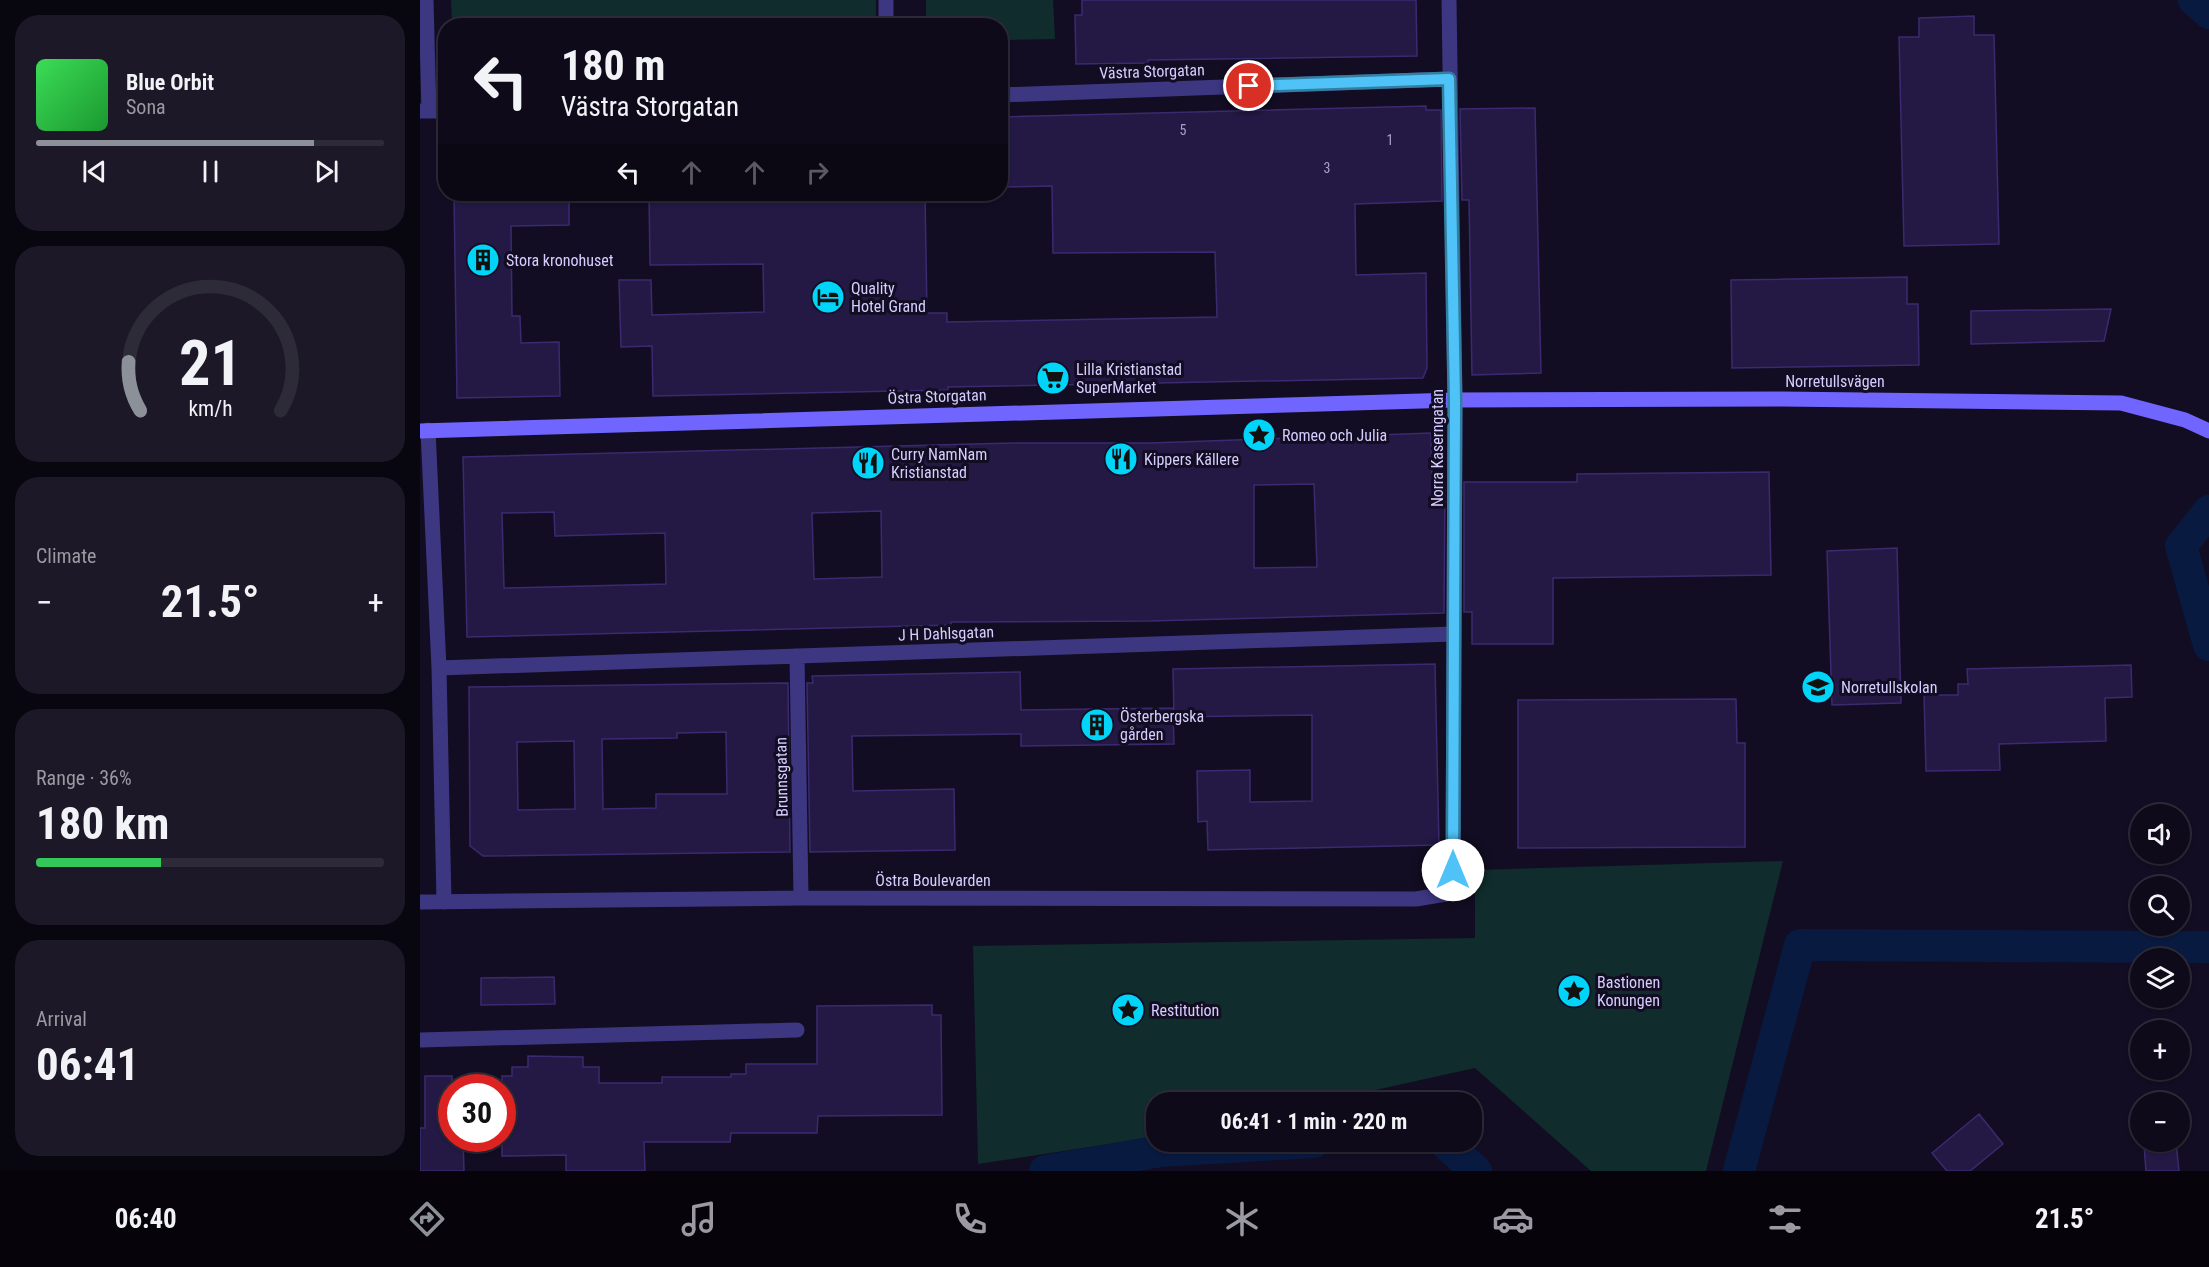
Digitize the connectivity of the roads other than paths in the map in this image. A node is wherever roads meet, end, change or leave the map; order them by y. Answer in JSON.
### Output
{"nodes":[{"id":1,"x":426,"y":0,"type":"edge"},
{"id":2,"x":886,"y":0,"type":"edge"},
{"id":3,"x":1449,"y":0,"type":"edge"},
{"id":4,"x":886,"y":18,"type":"edge"},
{"id":5,"x":1449,"y":79,"type":"junction"},
{"id":6,"x":1008,"y":95,"type":"edge"},
{"id":7,"x":424,"y":111,"type":"edge"},
{"id":8,"x":1455,"y":400,"type":"junction"},
{"id":9,"x":424,"y":430,"type":"edge"},
{"id":10,"x":2209,"y":431,"type":"edge"},
{"id":11,"x":1453,"y":634,"type":"junction"},
{"id":12,"x":797,"y":656,"type":"junction"},
{"id":13,"x":439,"y":668,"type":"junction"},
{"id":14,"x":1446,"y":894,"type":"joint"},
{"id":15,"x":801,"y":898,"type":"junction"},
{"id":16,"x":420,"y":902,"type":"edge"},
{"id":17,"x":444,"y":902,"type":"junction"},
{"id":18,"x":797,"y":1030,"type":"dead end"},
{"id":19,"x":420,"y":1040,"type":"edge"}],
"edges":[{"from":1,"to":7,"type":"street"},
{"from":2,"to":4,"type":"street"},
{"from":3,"to":5,"type":"street","name":"Norra Kaserngatan"},
{"from":5,"to":6,"type":"street","name":"Västra Storgatan"},
{"from":5,"to":8,"type":"street","name":"Norra Kaserngatan"},
{"from":8,"to":9,"type":"street","name":"Östra Storgatan"},
{"from":8,"to":10,"type":"street","name":"Norretullsvägen"},
{"from":8,"to":11,"type":"street","name":"Norra Kaserngatan"},
{"from":9,"to":13,"type":"street"},
{"from":11,"to":12,"type":"street","name":"J H Dahlsgatan"},
{"from":11,"to":14,"type":"street","name":"Norra Kaserngatan"},
{"from":12,"to":13,"type":"street","name":"J H Dahlsgatan"},
{"from":12,"to":15,"type":"street","name":"Brunnsgatan"},
{"from":13,"to":17,"type":"street"},
{"from":14,"to":15,"type":"street","name":"Östra Boulevarden"},
{"from":15,"to":17,"type":"street","name":"Östra Boulevarden"},
{"from":16,"to":17,"type":"street","name":"Östra Boulevarden"},
{"from":18,"to":19,"type":"street"}]}
